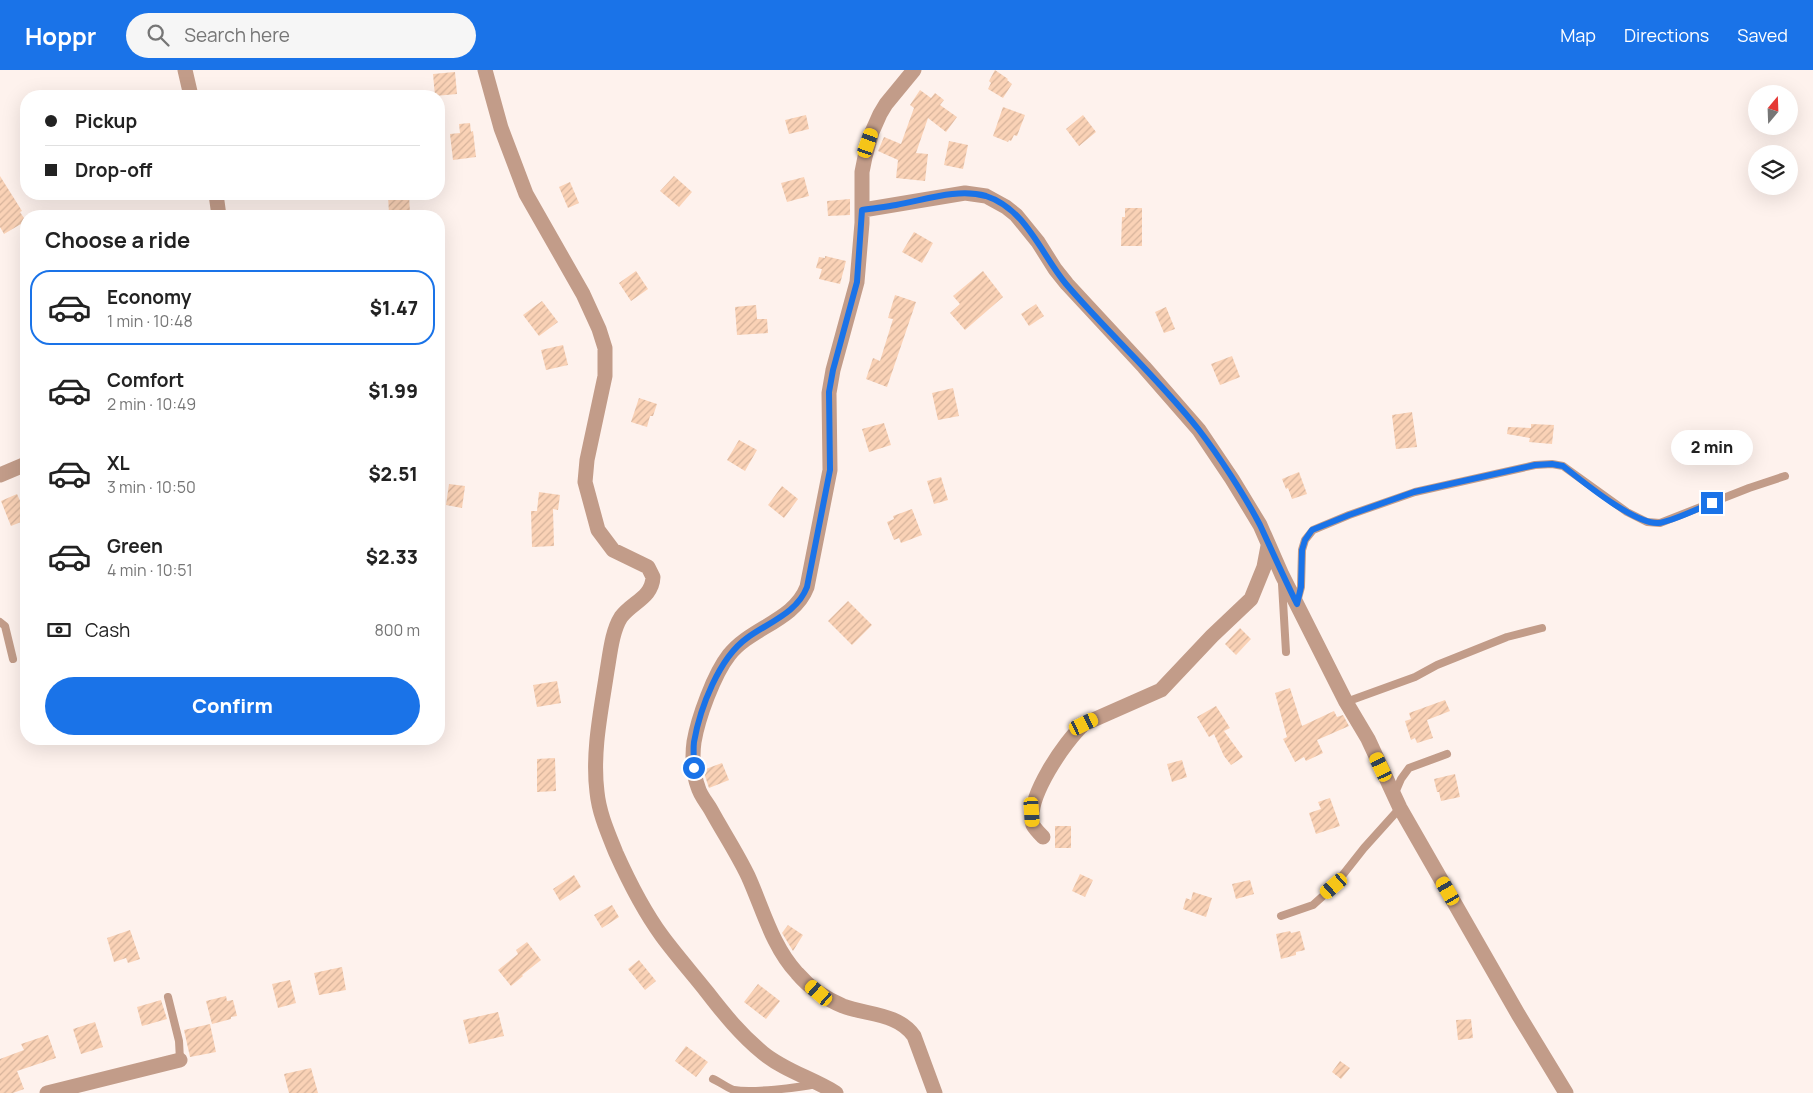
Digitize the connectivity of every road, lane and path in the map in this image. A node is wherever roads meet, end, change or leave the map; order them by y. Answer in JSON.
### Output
{"nodes":[{"id":1,"x":184,"y":70,"type":"edge"},
{"id":2,"x":485,"y":70,"type":"edge"},
{"id":3,"x":914,"y":70,"type":"edge"},
{"id":4,"x":189,"y":90,"type":"edge"},
{"id":5,"x":862,"y":210,"type":"junction"},
{"id":6,"x":20,"y":467,"type":"edge"},
{"id":7,"x":0,"y":475,"type":"edge"},
{"id":8,"x":1785,"y":476,"type":"dead end"},
{"id":9,"x":1268,"y":546,"type":"junction"},
{"id":10,"x":1282,"y":575,"type":"junction"},
{"id":11,"x":1297,"y":604,"type":"junction"},
{"id":12,"x":0,"y":622,"type":"edge"},
{"id":13,"x":1542,"y":628,"type":"dead end"},
{"id":14,"x":1286,"y":652,"type":"dead end"},
{"id":15,"x":13,"y":659,"type":"dead end"},
{"id":16,"x":1346,"y":702,"type":"junction"},
{"id":17,"x":1448,"y":754,"type":"dead end"},
{"id":18,"x":1397,"y":802,"type":"junction"},
{"id":19,"x":1043,"y":837,"type":"dead end"},
{"id":20,"x":1281,"y":916,"type":"dead end"},
{"id":21,"x":168,"y":997,"type":"dead end"},
{"id":22,"x":180,"y":1060,"type":"joint"},
{"id":23,"x":713,"y":1079,"type":"dead end"},
{"id":24,"x":818,"y":1084,"type":"junction"},
{"id":25,"x":748,"y":1092,"type":"edge"},
{"id":26,"x":47,"y":1093,"type":"edge"},
{"id":27,"x":836,"y":1093,"type":"edge"},
{"id":28,"x":935,"y":1093,"type":"edge"},
{"id":29,"x":1566,"y":1093,"type":"edge"}],
"edges":[{"from":1,"to":4,"type":"street"},
{"from":2,"to":24,"type":"street"},
{"from":3,"to":5,"type":"street"},
{"from":5,"to":9,"type":"street"},
{"from":5,"to":28,"type":"street"},
{"from":6,"to":7,"type":"street"},
{"from":8,"to":11,"type":"lane"},
{"from":9,"to":10,"type":"street"},
{"from":9,"to":19,"type":"street"},
{"from":10,"to":11,"type":"street"},
{"from":10,"to":14,"type":"lane"},
{"from":11,"to":16,"type":"street"},
{"from":12,"to":15,"type":"lane"},
{"from":13,"to":16,"type":"lane"},
{"from":16,"to":18,"type":"street"},
{"from":17,"to":18,"type":"lane"},
{"from":18,"to":20,"type":"lane"},
{"from":18,"to":29,"type":"street"},
{"from":21,"to":22,"type":"lane"},
{"from":22,"to":26,"type":"street"},
{"from":23,"to":25,"type":"lane"},
{"from":24,"to":25,"type":"lane"},
{"from":24,"to":27,"type":"street"}]}
